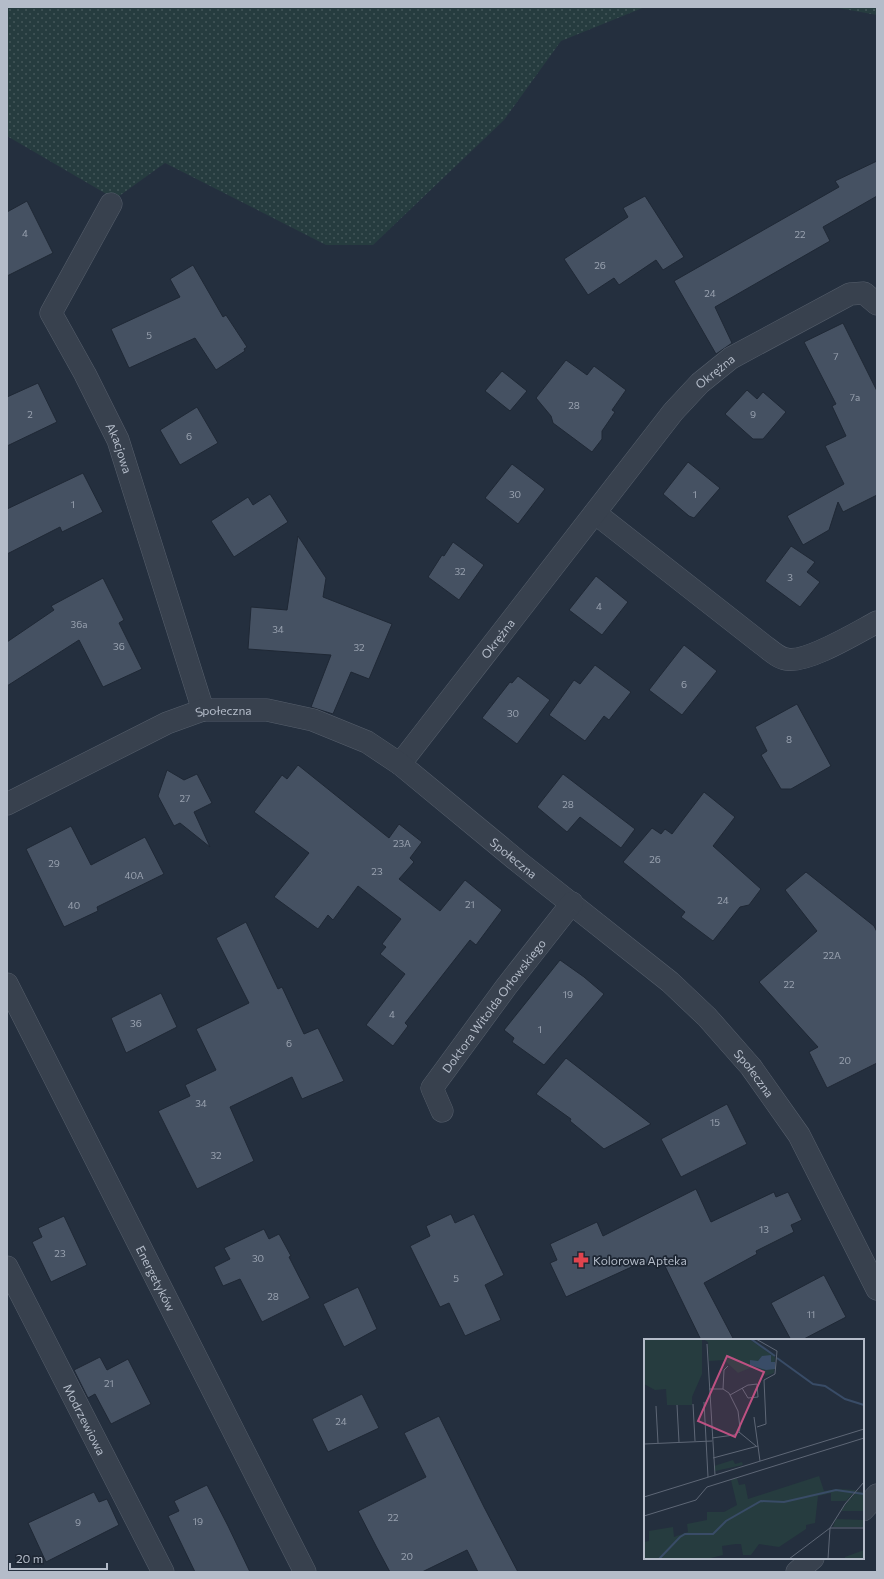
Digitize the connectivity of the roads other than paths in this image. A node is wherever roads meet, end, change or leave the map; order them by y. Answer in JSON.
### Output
{"nodes":[{"id":1,"x":111,"y":204,"type":"dead end"},
{"id":2,"x":877,"y":304,"type":"edge"},
{"id":3,"x":595,"y":513,"type":"junction"},
{"id":4,"x":877,"y":622,"type":"edge"},
{"id":5,"x":203,"y":710,"type":"junction"},
{"id":6,"x":400,"y":764,"type":"junction"},
{"id":7,"x":7,"y":804,"type":"edge"},
{"id":8,"x":572,"y":903,"type":"junction"},
{"id":9,"x":7,"y":984,"type":"edge"},
{"id":10,"x":442,"y":1111,"type":"dead end"},
{"id":11,"x":7,"y":1267,"type":"edge"},
{"id":12,"x":877,"y":1289,"type":"edge"},
{"id":13,"x":877,"y":1495,"type":"edge"},
{"id":14,"x":864,"y":1509,"type":"edge"},
{"id":15,"x":812,"y":1559,"type":"edge"},
{"id":16,"x":162,"y":1572,"type":"edge"},
{"id":17,"x":305,"y":1572,"type":"edge"},
{"id":18,"x":797,"y":1572,"type":"edge"}],
"edges":[{"from":1,"to":5,"type":"street","name":"Akacjowa"},
{"from":2,"to":3,"type":"street","name":"Okrężna"},
{"from":3,"to":4,"type":"street"},
{"from":3,"to":6,"type":"street","name":"Okrężna"},
{"from":5,"to":6,"type":"street","name":"Społeczna"},
{"from":5,"to":7,"type":"street","name":"Społeczna"},
{"from":6,"to":8,"type":"street","name":"Społeczna"},
{"from":8,"to":10,"type":"street","name":"Doktora Witolda Orłowskiego"},
{"from":8,"to":12,"type":"street","name":"Społeczna"},
{"from":9,"to":17,"type":"street","name":"Energetyków"},
{"from":11,"to":16,"type":"street","name":"Modrzewiowa"},
{"from":13,"to":14,"type":"street"},
{"from":15,"to":18,"type":"street"}]}
